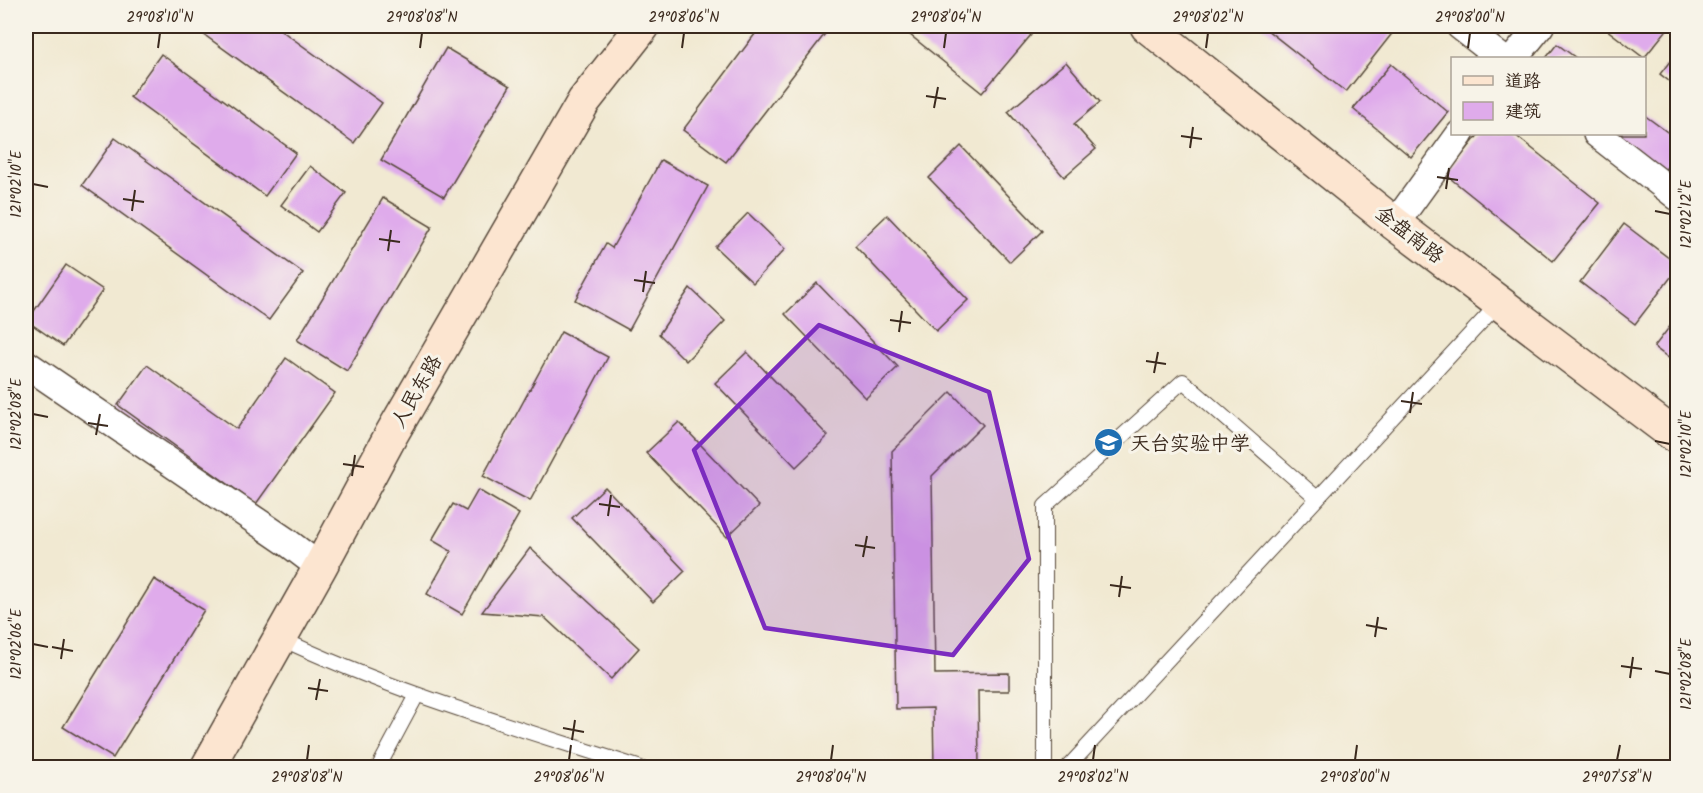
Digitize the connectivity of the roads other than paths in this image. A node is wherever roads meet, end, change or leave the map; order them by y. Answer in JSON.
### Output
{"nodes":[{"id":1,"x":643,"y":26,"type":"edge"},
{"id":2,"x":1147,"y":26,"type":"edge"},
{"id":3,"x":1460,"y":26,"type":"edge"},
{"id":4,"x":1540,"y":26,"type":"edge"},
{"id":5,"x":1500,"y":57,"type":"edge"},
{"id":6,"x":1515,"y":57,"type":"edge"},
{"id":7,"x":1459,"y":135,"type":"edge"},
{"id":8,"x":1598,"y":135,"type":"edge"},
{"id":9,"x":1677,"y":197,"type":"edge"},
{"id":10,"x":1395,"y":224,"type":"junction"},
{"id":11,"x":1499,"y":303,"type":"junction"},
{"id":12,"x":26,"y":364,"type":"edge"},
{"id":13,"x":1677,"y":438,"type":"edge"},
{"id":14,"x":1317,"y":498,"type":"junction"},
{"id":15,"x":320,"y":567,"type":"junction"},
{"id":16,"x":280,"y":638,"type":"junction"},
{"id":17,"x":417,"y":694,"type":"junction"},
{"id":18,"x":207,"y":768,"type":"edge"},
{"id":19,"x":378,"y":768,"type":"edge"},
{"id":20,"x":640,"y":768,"type":"edge"},
{"id":21,"x":1045,"y":768,"type":"edge"},
{"id":22,"x":1067,"y":768,"type":"edge"}],
"edges":[{"from":1,"to":15,"type":"main road","name":"人民东路"},
{"from":2,"to":10,"type":"main road","name":"金盘南路"},
{"from":3,"to":5,"type":"street"},
{"from":4,"to":6,"type":"street"},
{"from":7,"to":10,"type":"street"},
{"from":8,"to":9,"type":"street"},
{"from":10,"to":11,"type":"main road","name":"金盘南路"},
{"from":11,"to":13,"type":"main road","name":"金盘南路"},
{"from":11,"to":14,"type":"lane"},
{"from":12,"to":15,"type":"street"},
{"from":14,"to":21,"type":"lane"},
{"from":14,"to":22,"type":"lane"},
{"from":15,"to":16,"type":"main road","name":"人民东路"},
{"from":16,"to":17,"type":"lane"},
{"from":16,"to":18,"type":"main road","name":"人民东路"},
{"from":17,"to":19,"type":"lane"},
{"from":17,"to":20,"type":"lane"}]}
